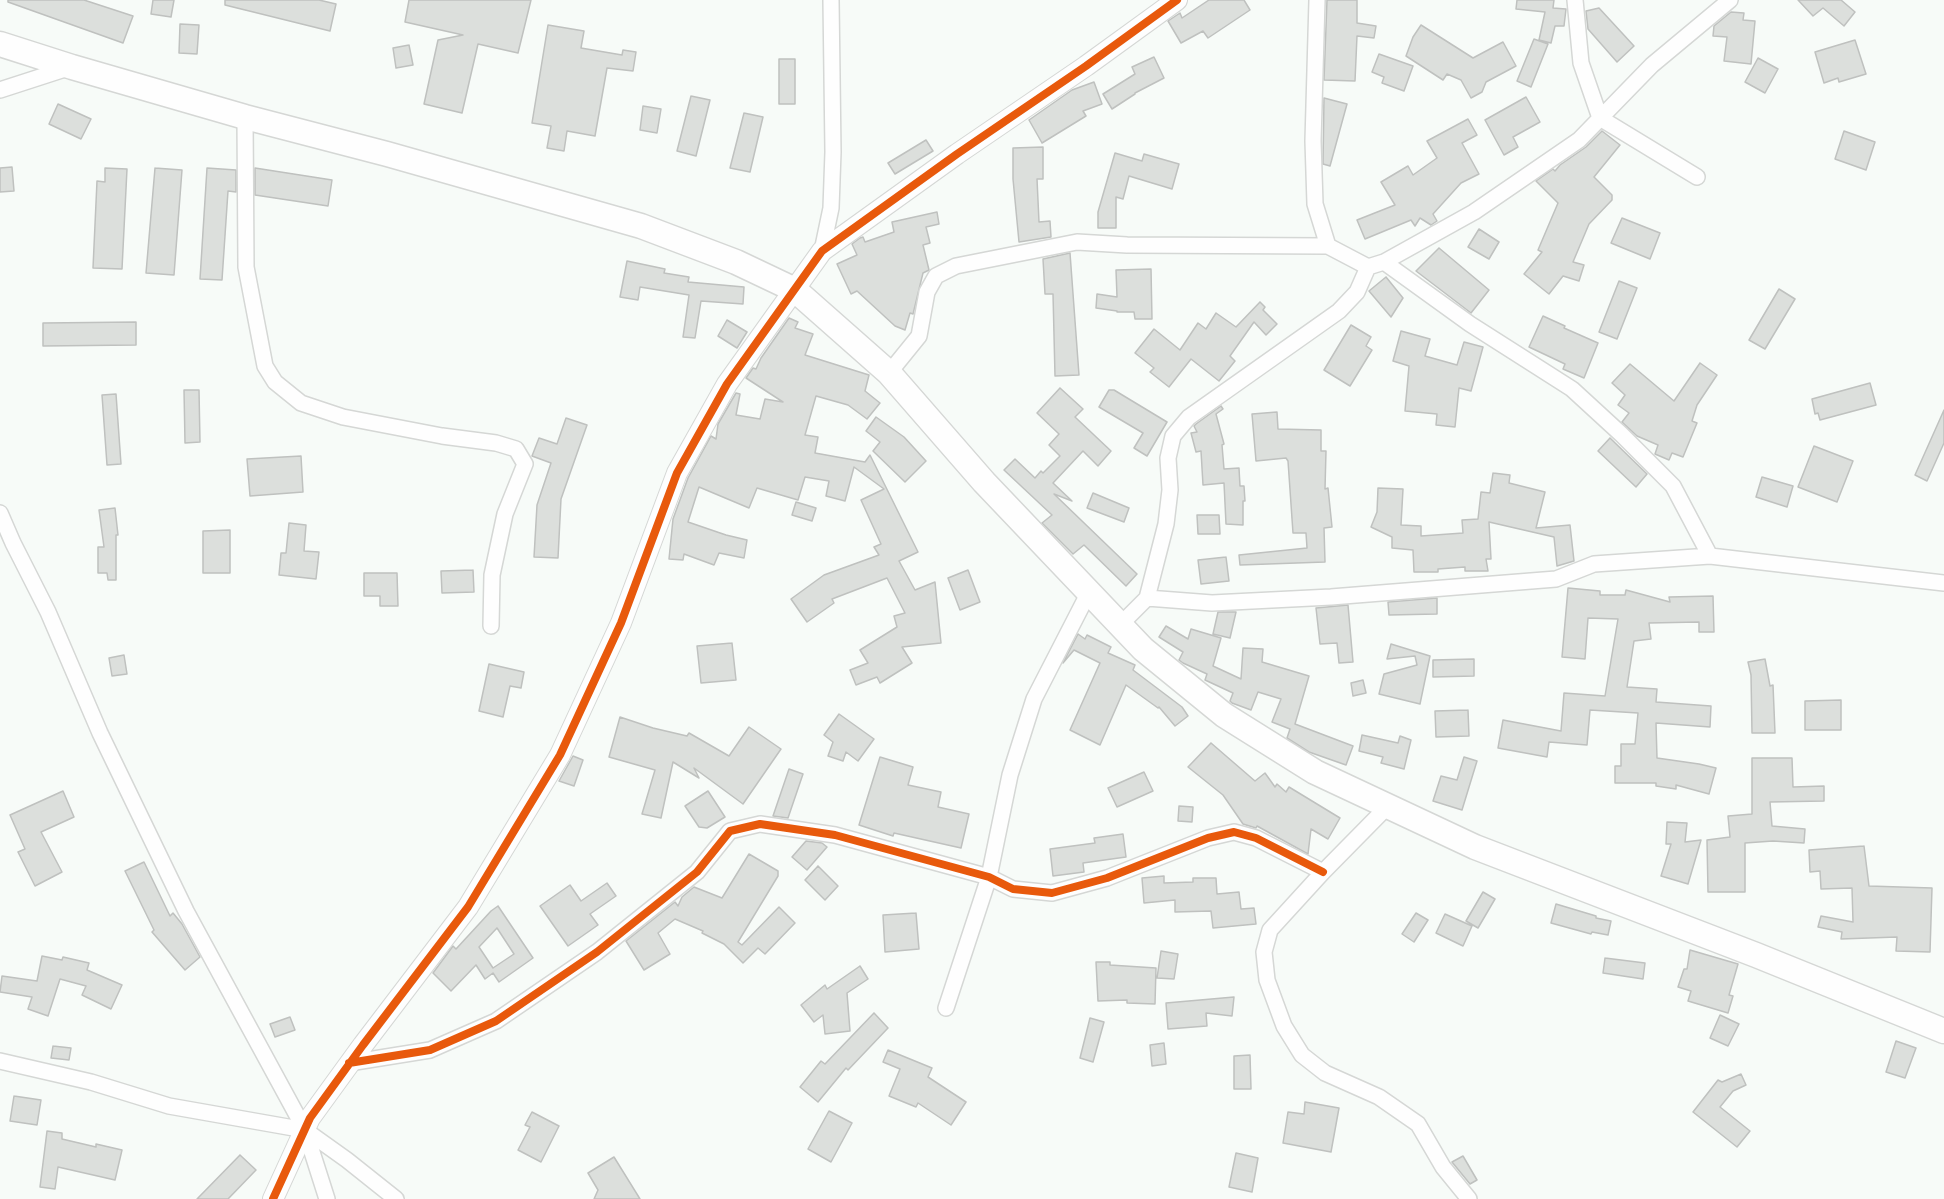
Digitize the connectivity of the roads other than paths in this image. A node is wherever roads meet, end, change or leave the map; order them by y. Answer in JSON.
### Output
{"nodes":[{"id":1,"x":831,"y":0,"type":"edge"},
{"id":2,"x":1177,"y":0,"type":"edge"},
{"id":3,"x":1317,"y":0,"type":"edge"},
{"id":4,"x":1575,"y":0,"type":"edge"},
{"id":5,"x":1730,"y":0,"type":"edge"},
{"id":6,"x":0,"y":44,"type":"edge"},
{"id":7,"x":72,"y":67,"type":"junction"},
{"id":8,"x":0,"y":90,"type":"edge"},
{"id":9,"x":245,"y":117,"type":"junction"},
{"id":10,"x":1600,"y":118,"type":"junction"},
{"id":11,"x":1698,"y":177,"type":"dead end"},
{"id":12,"x":1328,"y":246,"type":"junction"},
{"id":13,"x":822,"y":251,"type":"junction"},
{"id":14,"x":1384,"y":262,"type":"junction"},
{"id":15,"x":1368,"y":267,"type":"junction"},
{"id":16,"x":795,"y":290,"type":"junction"},
{"id":17,"x":889,"y":373,"type":"junction"},
{"id":18,"x":0,"y":513,"type":"edge"},
{"id":19,"x":1710,"y":556,"type":"junction"},
{"id":20,"x":1944,"y":583,"type":"edge"},
{"id":21,"x":1089,"y":592,"type":"junction"},
{"id":22,"x":1147,"y":598,"type":"junction"},
{"id":23,"x":1120,"y":624,"type":"junction"},
{"id":24,"x":492,"y":626,"type":"dead end"},
{"id":25,"x":1389,"y":806,"type":"junction"},
{"id":26,"x":1323,"y":872,"type":"junction"},
{"id":27,"x":989,"y":877,"type":"junction"},
{"id":28,"x":946,"y":1008,"type":"dead end"},
{"id":29,"x":1944,"y":1031,"type":"edge"},
{"id":30,"x":0,"y":1061,"type":"edge"},
{"id":31,"x":350,"y":1063,"type":"junction"},
{"id":32,"x":305,"y":1130,"type":"junction"},
{"id":33,"x":273,"y":1199,"type":"edge"},
{"id":34,"x":327,"y":1199,"type":"edge"},
{"id":35,"x":396,"y":1199,"type":"edge"},
{"id":36,"x":1469,"y":1199,"type":"edge"}],
"edges":[{"from":1,"to":13,"type":"street"},
{"from":2,"to":13,"type":"street"},
{"from":3,"to":12,"type":"street"},
{"from":4,"to":10,"type":"street"},
{"from":5,"to":10,"type":"street"},
{"from":6,"to":7,"type":"main road"},
{"from":7,"to":8,"type":"street"},
{"from":7,"to":9,"type":"main road"},
{"from":9,"to":16,"type":"main road"},
{"from":9,"to":24,"type":"street"},
{"from":10,"to":11,"type":"street"},
{"from":10,"to":14,"type":"street"},
{"from":12,"to":15,"type":"street"},
{"from":12,"to":17,"type":"street"},
{"from":13,"to":16,"type":"street"},
{"from":14,"to":15,"type":"street"},
{"from":14,"to":19,"type":"street"},
{"from":15,"to":22,"type":"street"},
{"from":16,"to":17,"type":"main road"},
{"from":16,"to":31,"type":"street"},
{"from":17,"to":21,"type":"main road"},
{"from":18,"to":32,"type":"street"},
{"from":19,"to":20,"type":"street"},
{"from":19,"to":22,"type":"street"},
{"from":21,"to":23,"type":"main road"},
{"from":21,"to":27,"type":"street"},
{"from":22,"to":23,"type":"street"},
{"from":23,"to":25,"type":"main road"},
{"from":25,"to":26,"type":"street"},
{"from":25,"to":29,"type":"main road"},
{"from":26,"to":27,"type":"street"},
{"from":26,"to":36,"type":"street"},
{"from":27,"to":28,"type":"street"},
{"from":27,"to":31,"type":"street"},
{"from":30,"to":32,"type":"street"},
{"from":31,"to":32,"type":"street"},
{"from":32,"to":33,"type":"street"},
{"from":32,"to":34,"type":"street"},
{"from":32,"to":35,"type":"street"}]}
